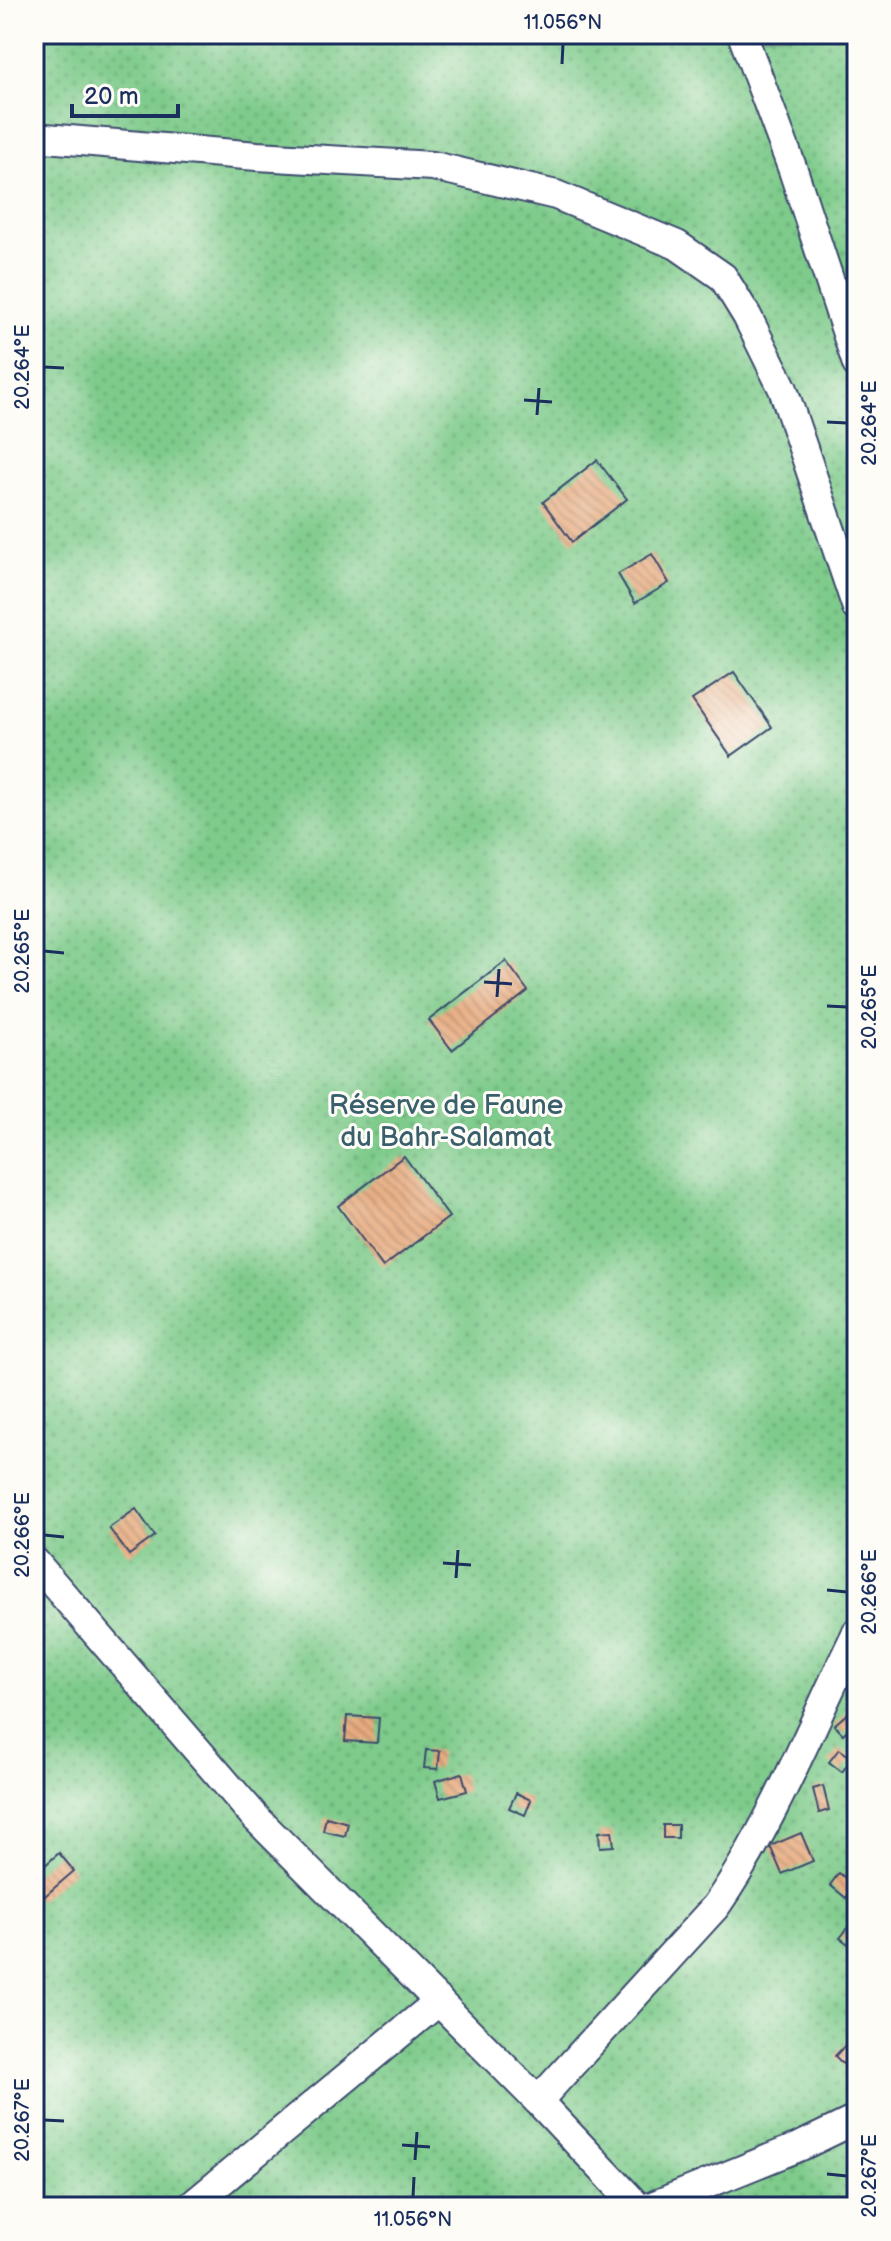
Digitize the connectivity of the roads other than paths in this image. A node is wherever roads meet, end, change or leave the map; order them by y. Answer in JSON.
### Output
{"nodes":[{"id":1,"x":742,"y":34,"type":"edge"},
{"id":2,"x":34,"y":137,"type":"edge"},
{"id":3,"x":857,"y":364,"type":"edge"},
{"id":4,"x":857,"y":608,"type":"edge"},
{"id":5,"x":34,"y":1561,"type":"edge"},
{"id":6,"x":857,"y":1632,"type":"edge"},
{"id":7,"x":439,"y":2001,"type":"junction"},
{"id":8,"x":538,"y":2101,"type":"junction"},
{"id":9,"x":857,"y":2119,"type":"edge"},
{"id":10,"x":190,"y":2207,"type":"edge"},
{"id":11,"x":638,"y":2207,"type":"edge"},
{"id":12,"x":650,"y":2207,"type":"edge"}],
"edges":[{"from":1,"to":3,"type":"street"},
{"from":2,"to":4,"type":"street"},
{"from":5,"to":7,"type":"street"},
{"from":6,"to":8,"type":"street"},
{"from":7,"to":8,"type":"street"},
{"from":7,"to":10,"type":"street"},
{"from":8,"to":11,"type":"street"},
{"from":9,"to":12,"type":"street"}]}
